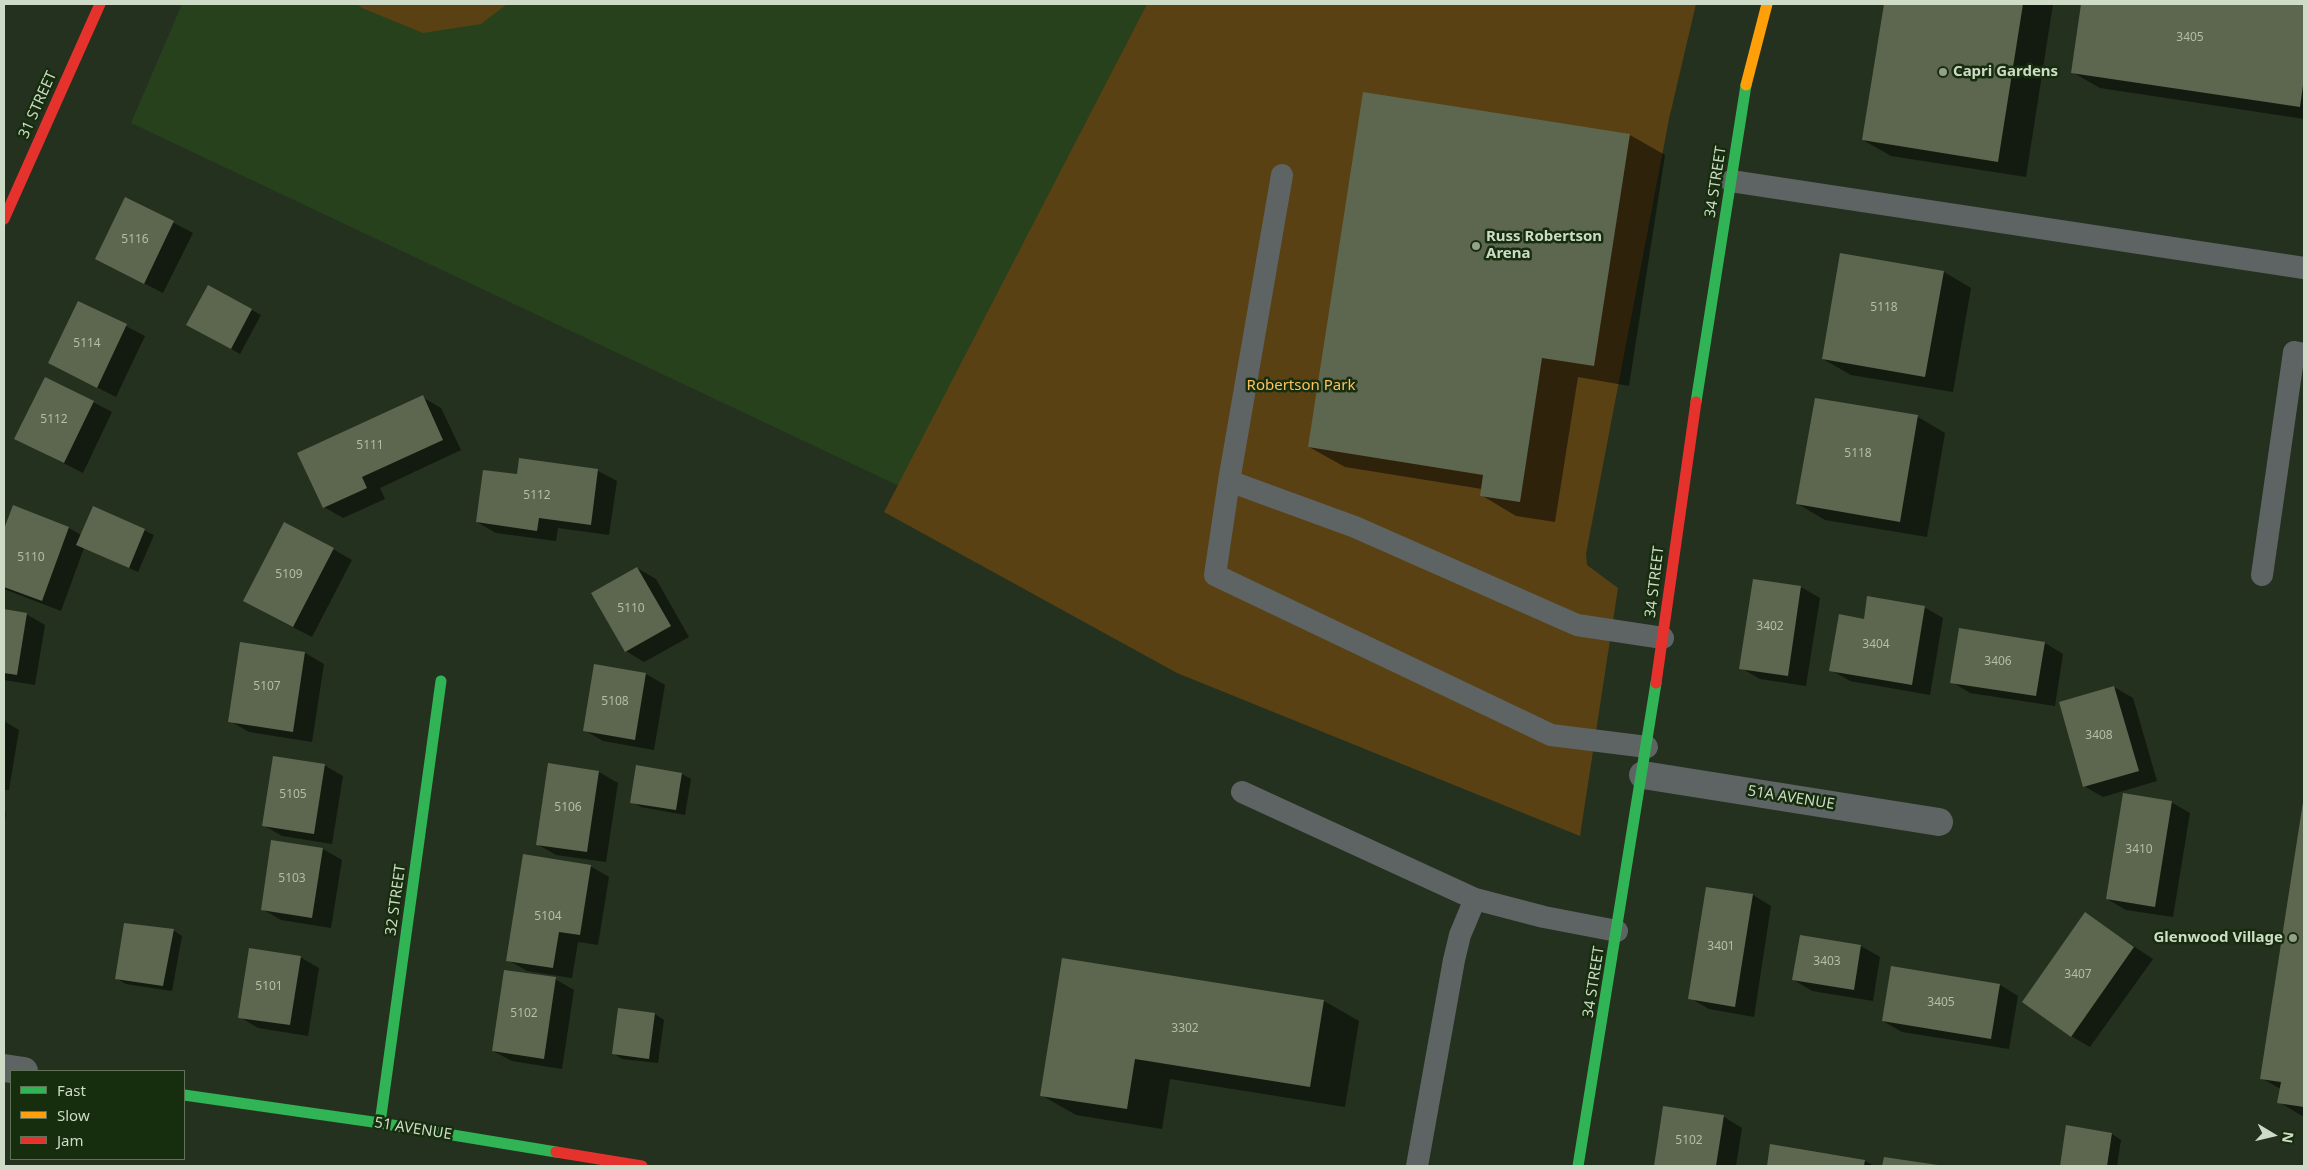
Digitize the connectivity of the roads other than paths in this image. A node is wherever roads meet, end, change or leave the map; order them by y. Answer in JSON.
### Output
{"nodes":[{"id":1,"x":100,"y":4,"type":"edge"},
{"id":2,"x":1767,"y":4,"type":"edge"},
{"id":3,"x":1282,"y":175,"type":"dead end"},
{"id":4,"x":1732,"y":181,"type":"junction"},
{"id":5,"x":4,"y":219,"type":"edge"},
{"id":6,"x":2304,"y":268,"type":"edge"},
{"id":7,"x":2304,"y":354,"type":"edge"},
{"id":8,"x":1229,"y":481,"type":"junction"},
{"id":9,"x":2262,"y":575,"type":"dead end"},
{"id":10,"x":1663,"y":638,"type":"junction"},
{"id":11,"x":441,"y":680,"type":"dead end"},
{"id":12,"x":1647,"y":747,"type":"junction"},
{"id":13,"x":1643,"y":775,"type":"junction"},
{"id":14,"x":1242,"y":792,"type":"dead end"},
{"id":15,"x":1939,"y":822,"type":"dead end"},
{"id":16,"x":1475,"y":899,"type":"junction"},
{"id":17,"x":1617,"y":931,"type":"junction"},
{"id":18,"x":4,"y":1068,"type":"edge"},
{"id":19,"x":17,"y":1070,"type":"edge"},
{"id":20,"x":185,"y":1094,"type":"edge"},
{"id":21,"x":380,"y":1123,"type":"junction"},
{"id":22,"x":642,"y":1166,"type":"edge"},
{"id":23,"x":1417,"y":1166,"type":"edge"},
{"id":24,"x":1578,"y":1166,"type":"edge"}],
"edges":[{"from":1,"to":5,"type":"street","name":"31 STREET"},
{"from":2,"to":4,"type":"street","name":"34 STREET"},
{"from":3,"to":8,"type":"lane"},
{"from":4,"to":6,"type":"lane"},
{"from":4,"to":10,"type":"street","name":"34 STREET"},
{"from":7,"to":9,"type":"lane"},
{"from":8,"to":10,"type":"lane"},
{"from":8,"to":12,"type":"lane"},
{"from":10,"to":12,"type":"street","name":"34 STREET"},
{"from":11,"to":21,"type":"street","name":"32 STREET"},
{"from":12,"to":13,"type":"street","name":"34 STREET"},
{"from":13,"to":15,"type":"street","name":"51A AVENUE"},
{"from":13,"to":17,"type":"street","name":"34 STREET"},
{"from":14,"to":16,"type":"lane"},
{"from":16,"to":17,"type":"lane"},
{"from":16,"to":23,"type":"lane"},
{"from":17,"to":24,"type":"street","name":"34 STREET"},
{"from":18,"to":19,"type":"street"},
{"from":20,"to":21,"type":"street","name":"51 AVENUE"},
{"from":21,"to":22,"type":"street","name":"51 AVENUE"}]}
